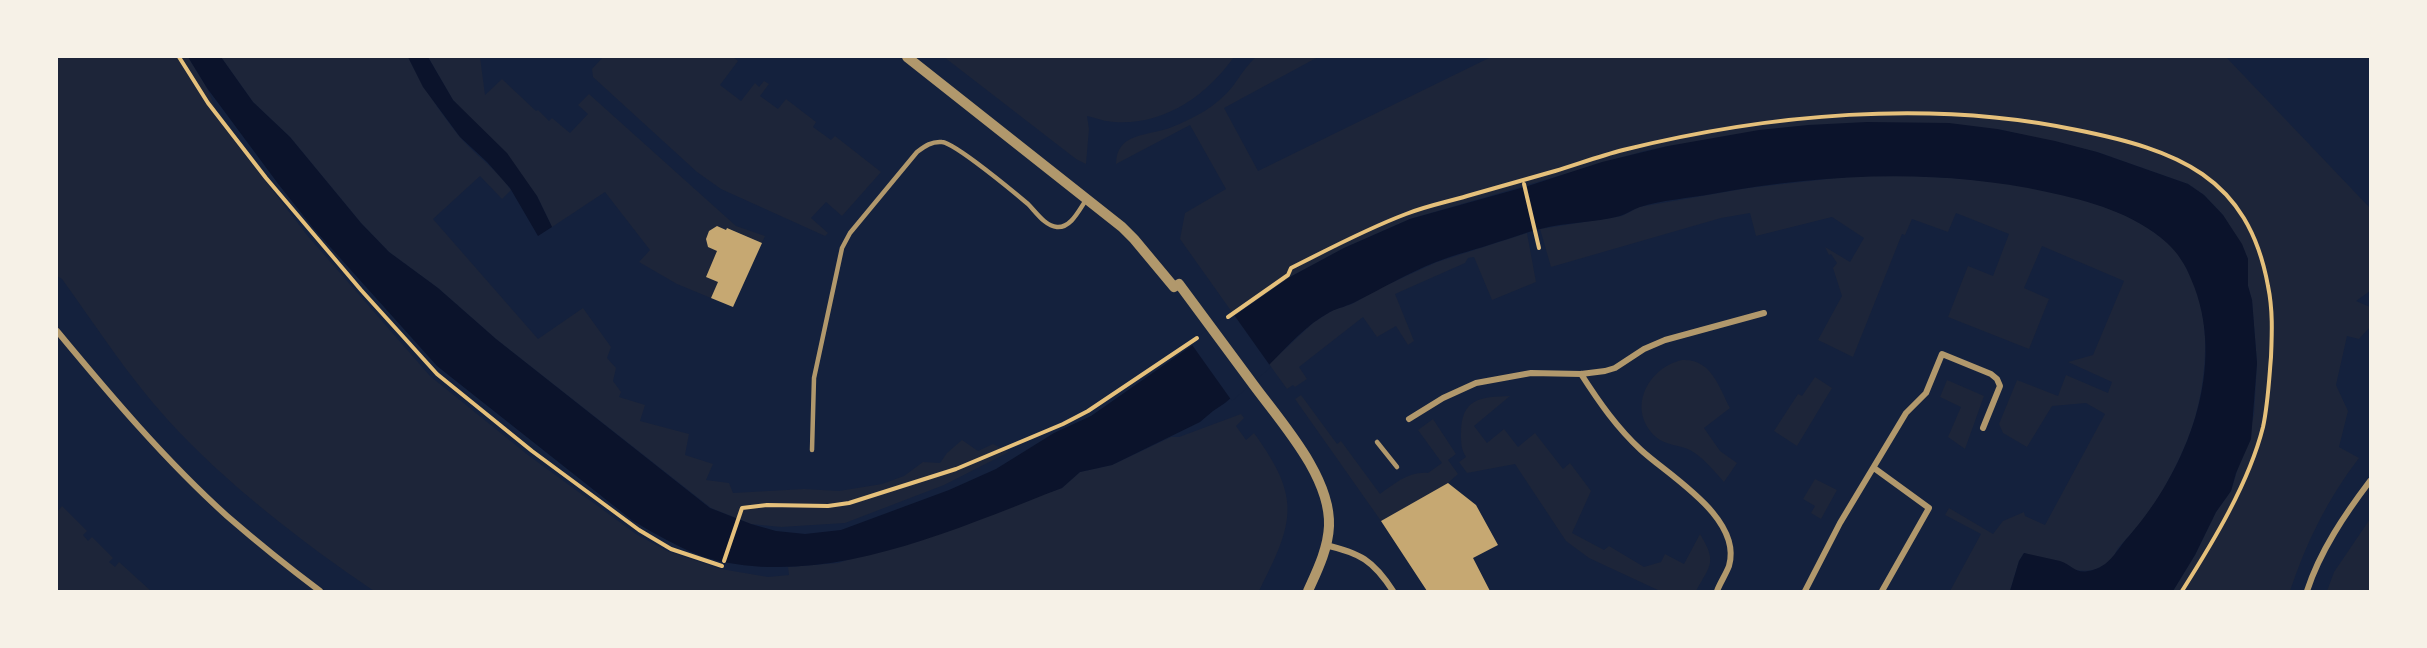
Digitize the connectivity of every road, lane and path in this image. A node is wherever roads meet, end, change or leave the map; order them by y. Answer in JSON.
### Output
{"nodes":[{"id":1,"x":179,"y":57,"type":"edge"},
{"id":2,"x":907,"y":57,"type":"edge"},
{"id":3,"x":1524,"y":184,"type":"dead end"},
{"id":4,"x":1086,"y":200,"type":"junction"},
{"id":5,"x":1539,"y":248,"type":"dead end"},
{"id":6,"x":1764,"y":313,"type":"dead end"},
{"id":7,"x":1227,"y":318,"type":"dead end"},
{"id":8,"x":57,"y":331,"type":"edge"},
{"id":9,"x":1201,"y":335,"type":"dead end"},
{"id":10,"x":1581,"y":374,"type":"junction"},
{"id":11,"x":1409,"y":419,"type":"dead end"},
{"id":12,"x":1983,"y":428,"type":"dead end"},
{"id":13,"x":1377,"y":442,"type":"dead end"},
{"id":14,"x":812,"y":450,"type":"dead end"},
{"id":15,"x":1397,"y":467,"type":"dead end"},
{"id":16,"x":1874,"y":468,"type":"junction"},
{"id":17,"x":2370,"y":481,"type":"edge"},
{"id":18,"x":1325,"y":545,"type":"junction"},
{"id":19,"x":320,"y":591,"type":"edge"},
{"id":20,"x":1308,"y":591,"type":"edge"},
{"id":21,"x":1394,"y":591,"type":"edge"},
{"id":22,"x":1717,"y":591,"type":"edge"},
{"id":23,"x":1805,"y":591,"type":"edge"},
{"id":24,"x":1882,"y":591,"type":"edge"},
{"id":25,"x":2182,"y":591,"type":"edge"},
{"id":26,"x":2307,"y":591,"type":"edge"}],
"edges":[{"from":1,"to":9,"type":"path"},
{"from":2,"to":4,"type":"street"},
{"from":3,"to":5,"type":"path"},
{"from":4,"to":14,"type":"lane"},
{"from":4,"to":18,"type":"street"},
{"from":6,"to":10,"type":"street"},
{"from":7,"to":25,"type":"path"},
{"from":8,"to":19,"type":"street"},
{"from":10,"to":11,"type":"street"},
{"from":10,"to":22,"type":"street"},
{"from":12,"to":16,"type":"street"},
{"from":13,"to":15,"type":"lane"},
{"from":16,"to":23,"type":"street"},
{"from":16,"to":24,"type":"street"},
{"from":17,"to":26,"type":"street"},
{"from":18,"to":20,"type":"street"},
{"from":18,"to":21,"type":"street"}]}
